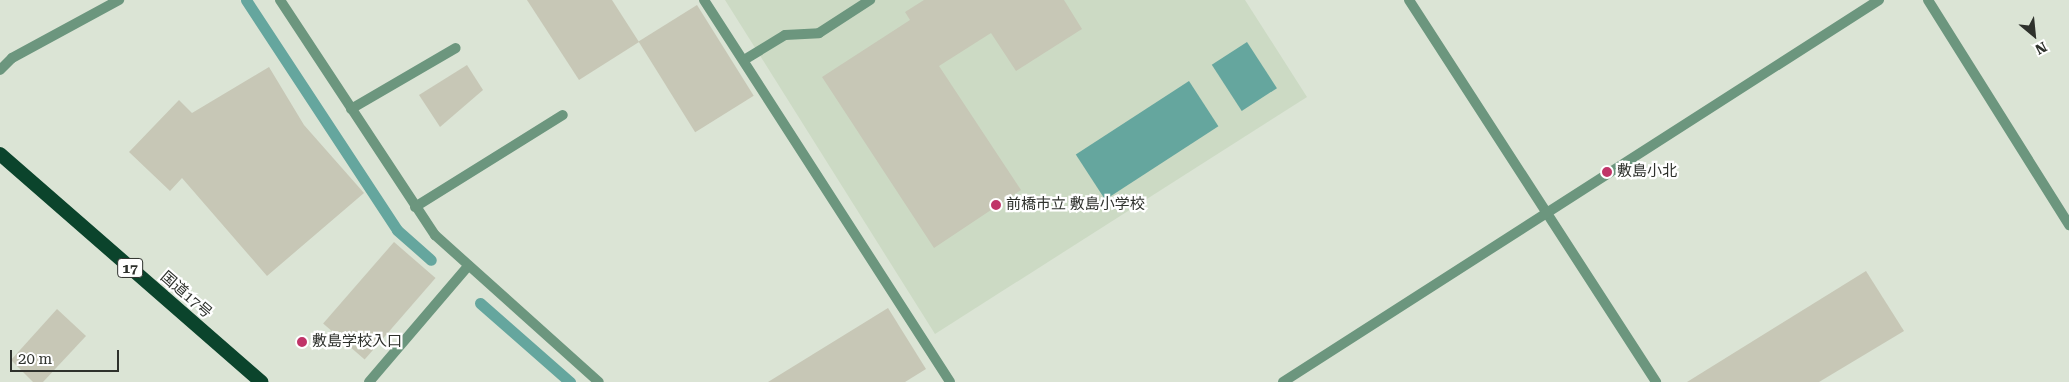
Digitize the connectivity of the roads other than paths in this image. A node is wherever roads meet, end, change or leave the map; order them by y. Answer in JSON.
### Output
{"nodes":[{"id":1,"x":119,"y":0,"type":"edge"},
{"id":2,"x":280,"y":0,"type":"edge"},
{"id":3,"x":704,"y":0,"type":"edge"},
{"id":4,"x":870,"y":0,"type":"edge"},
{"id":5,"x":1409,"y":0,"type":"edge"},
{"id":6,"x":1879,"y":0,"type":"edge"},
{"id":7,"x":1928,"y":0,"type":"edge"},
{"id":8,"x":456,"y":48,"type":"dead end"},
{"id":9,"x":744,"y":60,"type":"junction"},
{"id":10,"x":0,"y":70,"type":"edge"},
{"id":11,"x":351,"y":109,"type":"junction"},
{"id":12,"x":563,"y":116,"type":"dead end"},
{"id":13,"x":0,"y":154,"type":"edge"},
{"id":14,"x":415,"y":207,"type":"junction"},
{"id":15,"x":1548,"y":212,"type":"junction"},
{"id":16,"x":2069,"y":225,"type":"edge"},
{"id":17,"x":468,"y":266,"type":"junction"},
{"id":18,"x":261,"y":382,"type":"edge"},
{"id":19,"x":369,"y":382,"type":"edge"},
{"id":20,"x":599,"y":382,"type":"edge"},
{"id":21,"x":950,"y":382,"type":"edge"},
{"id":22,"x":1283,"y":382,"type":"edge"},
{"id":23,"x":1656,"y":382,"type":"edge"}],
"edges":[{"from":1,"to":10,"type":"street"},
{"from":2,"to":11,"type":"street"},
{"from":3,"to":9,"type":"street"},
{"from":4,"to":9,"type":"street"},
{"from":5,"to":15,"type":"street"},
{"from":6,"to":15,"type":"street"},
{"from":7,"to":16,"type":"street"},
{"from":8,"to":11,"type":"street"},
{"from":9,"to":21,"type":"street"},
{"from":11,"to":14,"type":"street"},
{"from":12,"to":14,"type":"street"},
{"from":13,"to":18,"type":"highway","name":"国道17号","number":"17"},
{"from":14,"to":17,"type":"street"},
{"from":15,"to":22,"type":"street"},
{"from":15,"to":23,"type":"street"},
{"from":17,"to":19,"type":"street"},
{"from":17,"to":20,"type":"street"}]}
